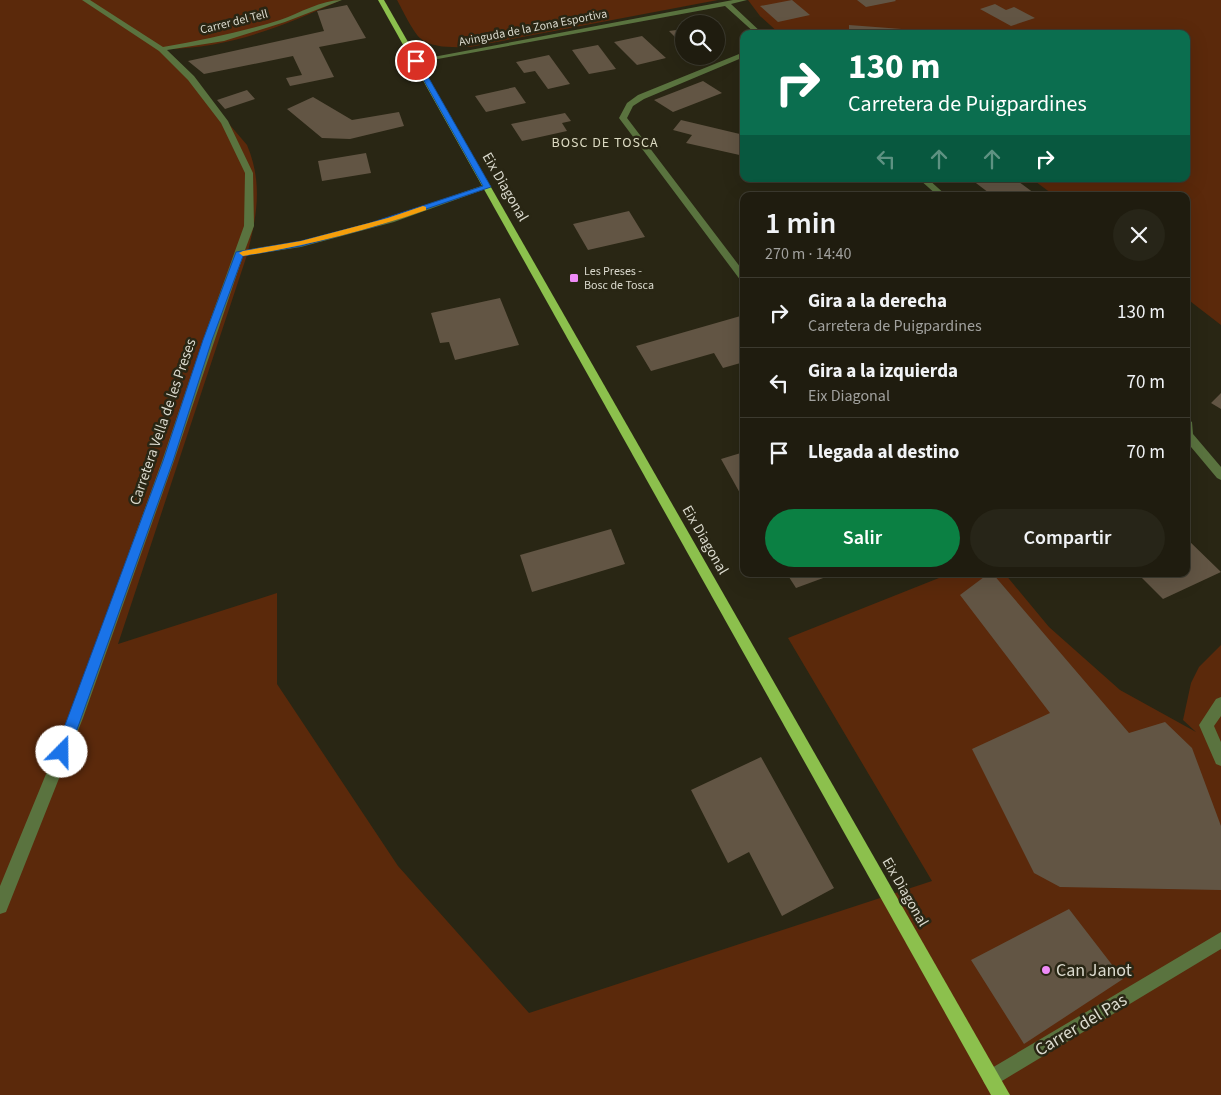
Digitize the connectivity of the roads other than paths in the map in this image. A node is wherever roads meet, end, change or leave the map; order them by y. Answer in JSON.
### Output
{"nodes":[{"id":1,"x":85,"y":0,"type":"edge"},
{"id":2,"x":339,"y":0,"type":"edge"},
{"id":3,"x":381,"y":0,"type":"edge"},
{"id":4,"x":744,"y":0,"type":"edge"},
{"id":5,"x":726,"y":3,"type":"junction"},
{"id":6,"x":756,"y":30,"type":"edge"},
{"id":7,"x":162,"y":49,"type":"junction"},
{"id":8,"x":740,"y":56,"type":"edge"},
{"id":9,"x":416,"y":61,"type":"junction"},
{"id":10,"x":927,"y":182,"type":"edge"},
{"id":11,"x":487,"y":187,"type":"junction"},
{"id":12,"x":938,"y":192,"type":"edge"},
{"id":13,"x":239,"y":254,"type":"junction"},
{"id":14,"x":740,"y":274,"type":"edge"},
{"id":15,"x":1190,"y":437,"type":"edge"},
{"id":16,"x":1221,"y":475,"type":"edge"},
{"id":17,"x":1221,"y":704,"type":"edge"},
{"id":18,"x":1221,"y":759,"type":"edge"},
{"id":19,"x":0,"y":906,"type":"edge"},
{"id":20,"x":1221,"y":940,"type":"edge"},
{"id":21,"x":991,"y":1078,"type":"junction"},
{"id":22,"x":1001,"y":1095,"type":"edge"}],
"edges":[{"from":1,"to":7,"type":"street","name":"Carretera Vella de les Preses"},
{"from":2,"to":7,"type":"street","name":"Carrer del Tell"},
{"from":3,"to":9,"type":"main road","name":"Eix Diagonal"},
{"from":4,"to":5,"type":"street","name":"Avinguda de la Zona Esportiva"},
{"from":5,"to":6,"type":"street"},
{"from":5,"to":9,"type":"street","name":"Avinguda de la Zona Esportiva"},
{"from":7,"to":13,"type":"street","name":"Carretera Vella de les Preses"},
{"from":8,"to":14,"type":"street"},
{"from":9,"to":11,"type":"main road","name":"Eix Diagonal"},
{"from":10,"to":12,"type":"street"},
{"from":11,"to":13,"type":"street"},
{"from":11,"to":21,"type":"main road","name":"Eix Diagonal"},
{"from":13,"to":19,"type":"street","name":"Carretera Vella de les Preses"},
{"from":15,"to":16,"type":"street"},
{"from":17,"to":18,"type":"street"},
{"from":20,"to":21,"type":"street","name":"Carrer del Pas"},
{"from":21,"to":22,"type":"main road","name":"Eix Diagonal"}]}
